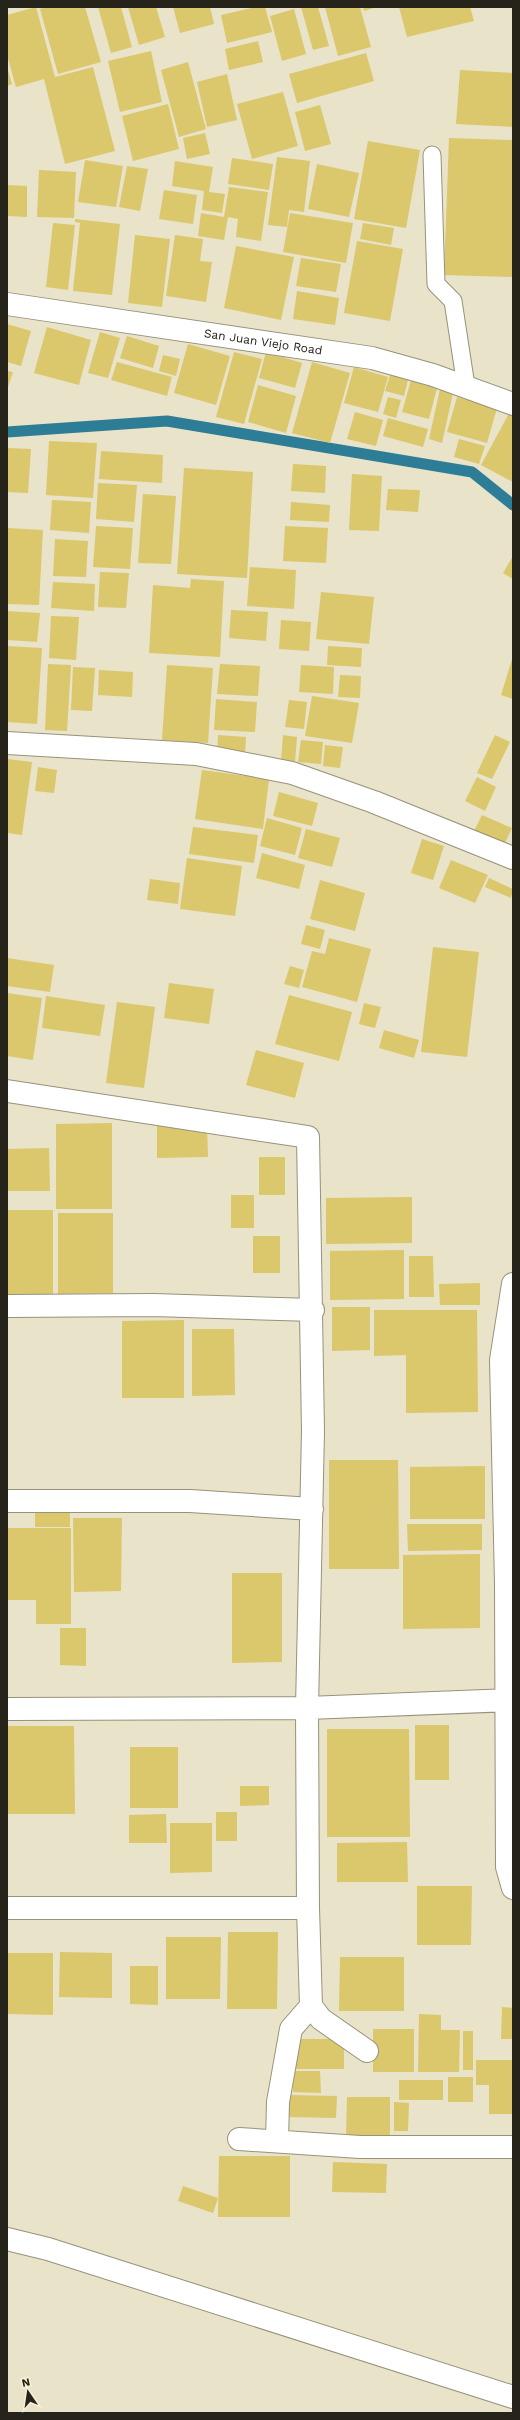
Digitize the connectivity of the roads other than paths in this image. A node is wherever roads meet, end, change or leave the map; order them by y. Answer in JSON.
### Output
{"nodes":[{"id":1,"x":432,"y":155,"type":"dead end"},
{"id":2,"x":7,"y":304,"type":"edge"},
{"id":3,"x":466,"y":386,"type":"junction"},
{"id":4,"x":513,"y":404,"type":"edge"},
{"id":5,"x":7,"y":743,"type":"edge"},
{"id":6,"x":513,"y":858,"type":"edge"},
{"id":7,"x":7,"y":1091,"type":"edge"},
{"id":8,"x":513,"y":1284,"type":"edge"},
{"id":9,"x":7,"y":1306,"type":"edge"},
{"id":10,"x":313,"y":1310,"type":"junction"},
{"id":11,"x":7,"y":1501,"type":"edge"},
{"id":12,"x":312,"y":1509,"type":"junction"},
{"id":13,"x":509,"y":1700,"type":"edge"},
{"id":14,"x":307,"y":1708,"type":"junction"},
{"id":15,"x":7,"y":1710,"type":"edge"},
{"id":16,"x":513,"y":1888,"type":"edge"},
{"id":17,"x":7,"y":1908,"type":"edge"},
{"id":18,"x":308,"y":1908,"type":"junction"},
{"id":19,"x":311,"y":2006,"type":"junction"},
{"id":20,"x":367,"y":2051,"type":"dead end"},
{"id":21,"x":239,"y":2139,"type":"dead end"},
{"id":22,"x":277,"y":2141,"type":"junction"},
{"id":23,"x":513,"y":2147,"type":"edge"},
{"id":24,"x":7,"y":2239,"type":"edge"},
{"id":25,"x":513,"y":2397,"type":"edge"}],
"edges":[{"from":1,"to":3,"type":"lane"},
{"from":2,"to":3,"type":"street","name":"San Juan Viejo Road"},
{"from":3,"to":4,"type":"street","name":"San Juan Viejo Road"},
{"from":5,"to":6,"type":"street"},
{"from":7,"to":10,"type":"street"},
{"from":8,"to":13,"type":"street"},
{"from":9,"to":10,"type":"street"},
{"from":10,"to":12,"type":"street"},
{"from":11,"to":12,"type":"street"},
{"from":12,"to":14,"type":"street"},
{"from":13,"to":14,"type":"street"},
{"from":13,"to":16,"type":"street"},
{"from":14,"to":15,"type":"street"},
{"from":14,"to":18,"type":"street"},
{"from":17,"to":18,"type":"street"},
{"from":18,"to":19,"type":"street"},
{"from":19,"to":20,"type":"street"},
{"from":19,"to":22,"type":"street"},
{"from":21,"to":22,"type":"street"},
{"from":22,"to":23,"type":"street"},
{"from":24,"to":25,"type":"street"}]}
